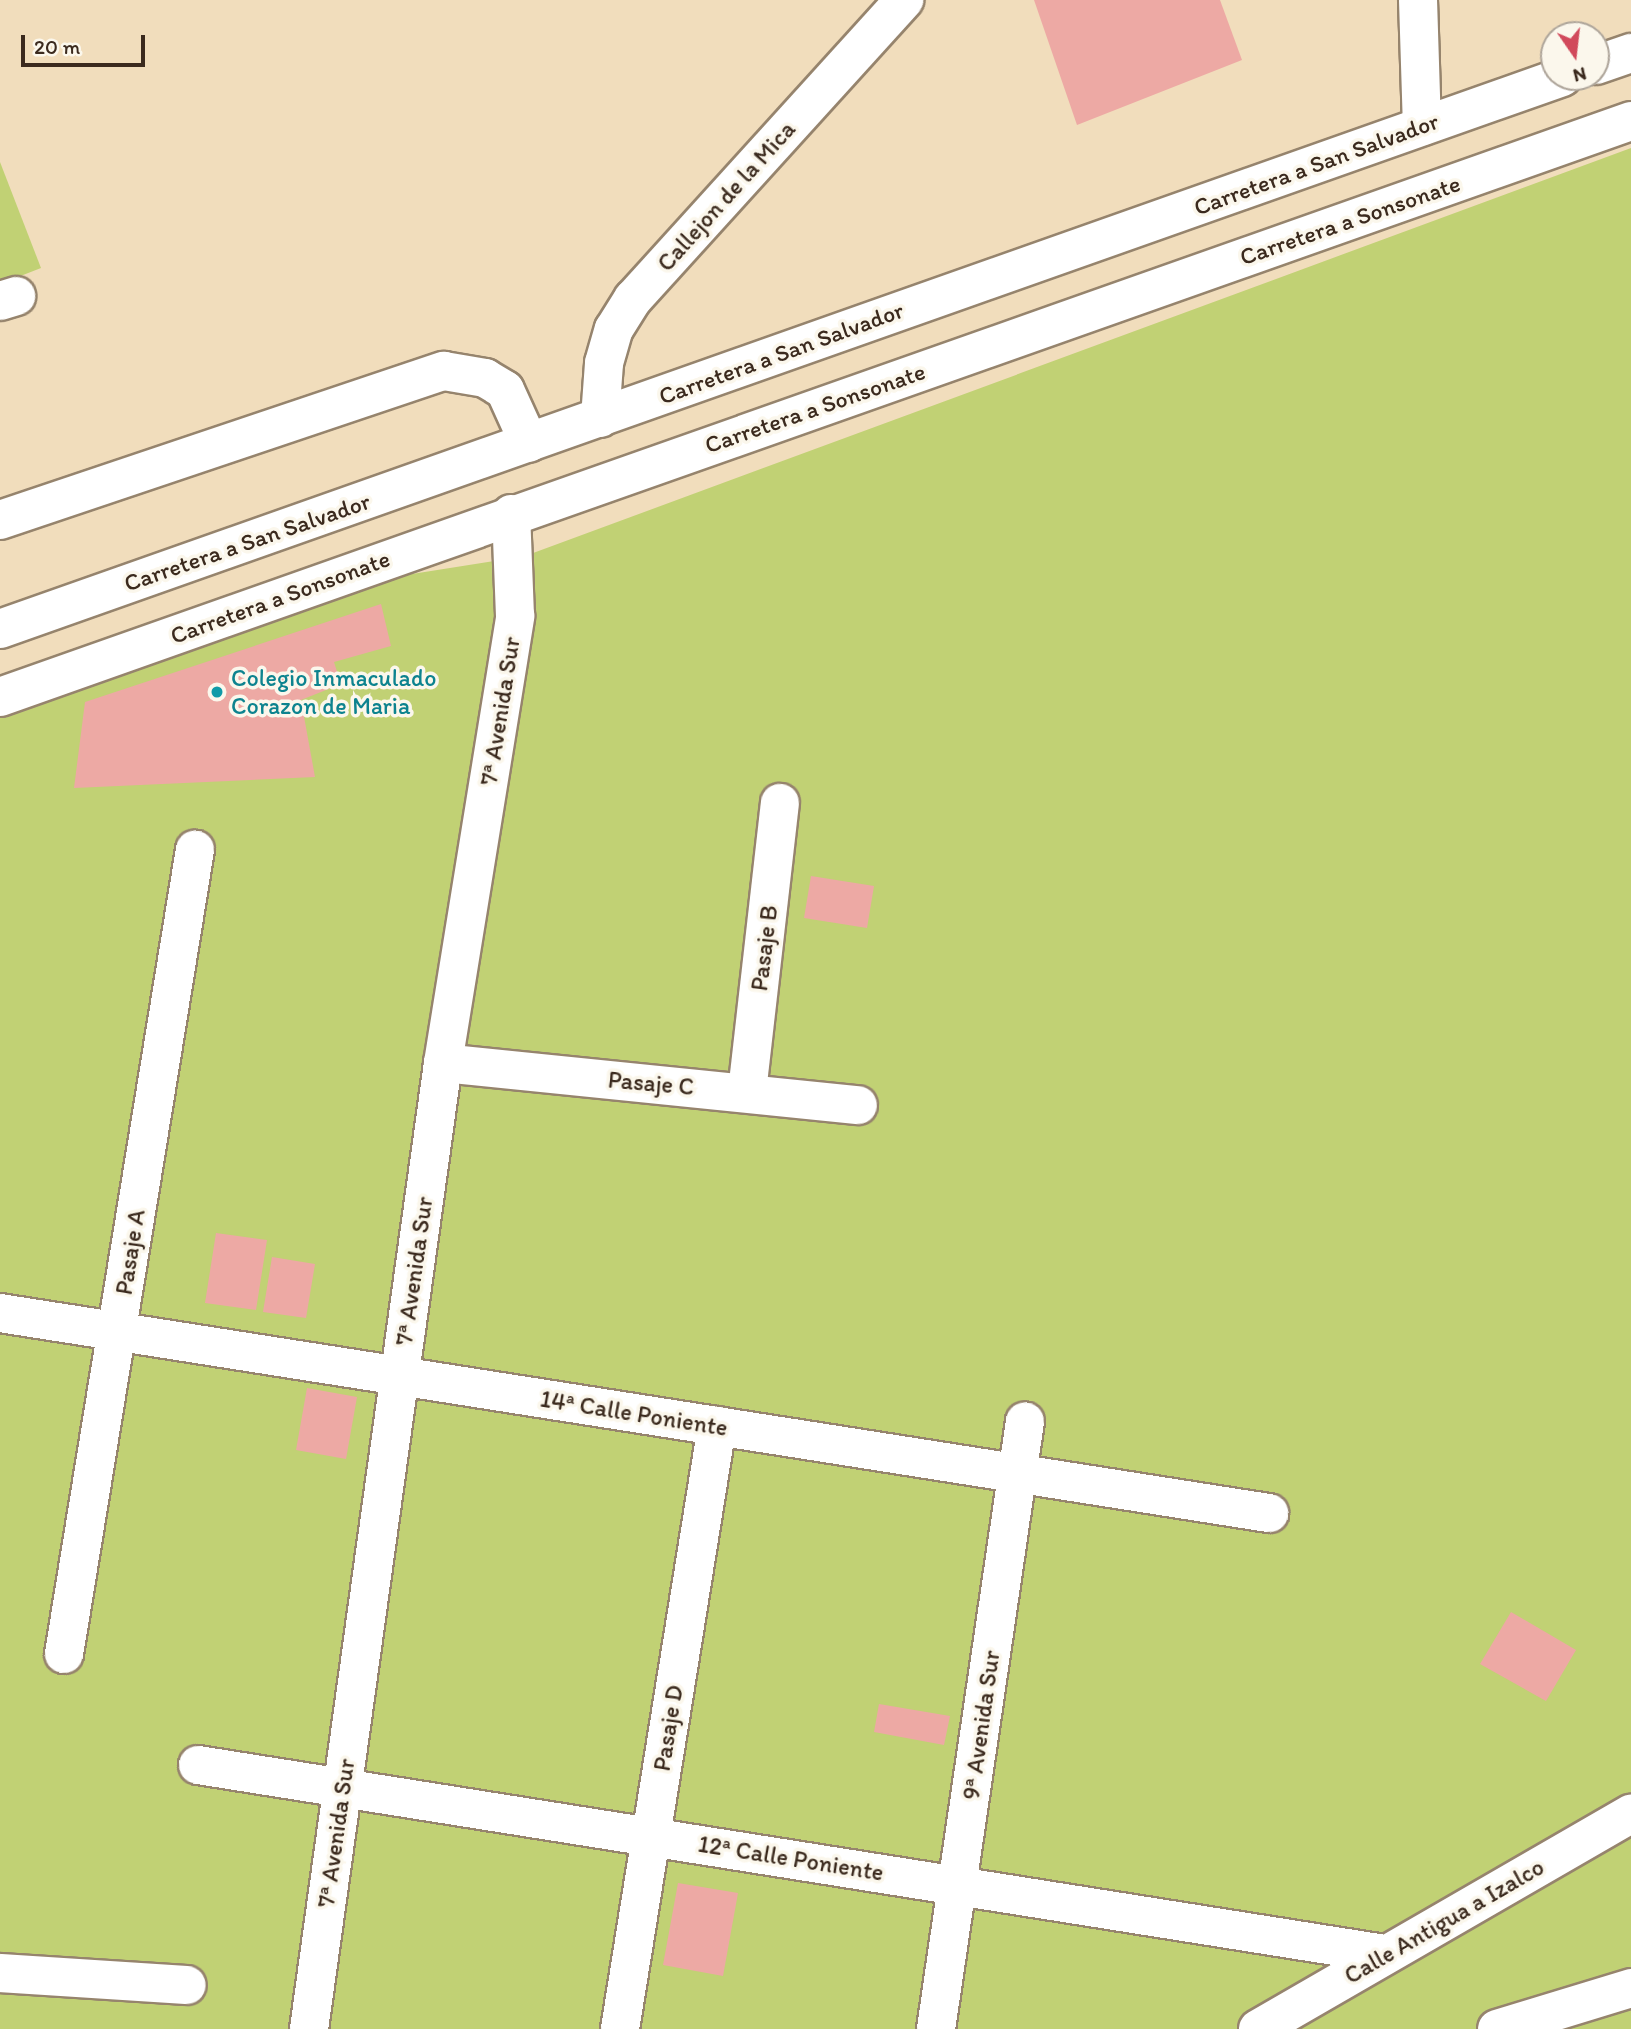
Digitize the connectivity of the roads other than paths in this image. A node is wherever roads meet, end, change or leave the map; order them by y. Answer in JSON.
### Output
{"nodes":[{"id":1,"x":904,"y":0,"type":"edge"},
{"id":2,"x":1418,"y":0,"type":"edge"},
{"id":3,"x":1631,"y":53,"type":"edge"},
{"id":4,"x":1610,"y":60,"type":"edge"},
{"id":5,"x":1540,"y":85,"type":"edge"},
{"id":6,"x":1631,"y":121,"type":"edge"},
{"id":7,"x":1422,"y":126,"type":"junction"},
{"id":8,"x":600,"y":418,"type":"junction"},
{"id":9,"x":529,"y":443,"type":"junction"},
{"id":10,"x":511,"y":514,"type":"junction"},
{"id":11,"x":0,"y":520,"type":"edge"},
{"id":12,"x":0,"y":629,"type":"edge"},
{"id":13,"x":0,"y":697,"type":"edge"},
{"id":14,"x":780,"y":803,"type":"dead end"},
{"id":15,"x":195,"y":850,"type":"dead end"},
{"id":16,"x":443,"y":1063,"type":"junction"},
{"id":17,"x":747,"y":1092,"type":"junction"},
{"id":18,"x":858,"y":1105,"type":"dead end"},
{"id":19,"x":0,"y":1313,"type":"edge"},
{"id":20,"x":117,"y":1331,"type":"junction"},
{"id":21,"x":400,"y":1376,"type":"junction"},
{"id":22,"x":1025,"y":1421,"type":"dead end"},
{"id":23,"x":717,"y":1426,"type":"junction"},
{"id":24,"x":1017,"y":1474,"type":"junction"},
{"id":25,"x":1269,"y":1513,"type":"dead end"},
{"id":26,"x":64,"y":1654,"type":"dead end"},
{"id":27,"x":198,"y":1765,"type":"dead end"},
{"id":28,"x":342,"y":1788,"type":"junction"},
{"id":29,"x":1631,"y":1814,"type":"edge"},
{"id":30,"x":651,"y":1836,"type":"junction"},
{"id":31,"x":958,"y":1885,"type":"junction"},
{"id":32,"x":1384,"y":1954,"type":"junction"},
{"id":33,"x":0,"y":1973,"type":"edge"},
{"id":34,"x":187,"y":1984,"type":"dead end"},
{"id":35,"x":1631,"y":1988,"type":"edge"},
{"id":36,"x":309,"y":2029,"type":"edge"},
{"id":37,"x":620,"y":2029,"type":"edge"},
{"id":38,"x":936,"y":2029,"type":"edge"},
{"id":39,"x":1258,"y":2029,"type":"edge"},
{"id":40,"x":1497,"y":2029,"type":"edge"}],
"edges":[{"from":1,"to":8,"type":"main road","name":"Callejon de la Mica"},
{"from":2,"to":7,"type":"main road"},
{"from":3,"to":4,"type":"main road"},
{"from":5,"to":7,"type":"main road","name":"Carretera a San Salvador"},
{"from":6,"to":10,"type":"main road","name":"Carretera a Sonsonate"},
{"from":7,"to":8,"type":"main road","name":"Carretera a San Salvador"},
{"from":8,"to":9,"type":"main road","name":"Carretera a San Salvador"},
{"from":9,"to":11,"type":"main road"},
{"from":9,"to":12,"type":"main road","name":"Carretera a San Salvador"},
{"from":10,"to":13,"type":"main road","name":"Carretera a Sonsonate"},
{"from":10,"to":16,"type":"main road","name":"7ª Avenida Sur"},
{"from":14,"to":17,"type":"main road","name":"Pasaje B"},
{"from":15,"to":20,"type":"main road","name":"Pasaje A"},
{"from":16,"to":17,"type":"main road","name":"Pasaje C"},
{"from":16,"to":21,"type":"main road","name":"7ª Avenida Sur"},
{"from":17,"to":18,"type":"main road","name":"Pasaje C"},
{"from":19,"to":20,"type":"main road","name":"14ª Calle Poniente"},
{"from":20,"to":21,"type":"main road","name":"14ª Calle Poniente"},
{"from":20,"to":26,"type":"main road","name":"Pasaje A"},
{"from":21,"to":23,"type":"main road","name":"14ª Calle Poniente"},
{"from":21,"to":28,"type":"main road","name":"7ª Avenida Sur"},
{"from":22,"to":24,"type":"main road","name":"9ª Avenida Sur"},
{"from":23,"to":24,"type":"main road","name":"14ª Calle Poniente"},
{"from":23,"to":30,"type":"main road","name":"Pasaje D"},
{"from":24,"to":25,"type":"main road","name":"14ª Calle Poniente"},
{"from":24,"to":31,"type":"main road","name":"9ª Avenida Sur"},
{"from":27,"to":28,"type":"main road","name":"12ª Calle Poniente"},
{"from":28,"to":30,"type":"main road","name":"12ª Calle Poniente"},
{"from":28,"to":36,"type":"main road","name":"7ª Avenida Sur"},
{"from":29,"to":32,"type":"main road","name":"Calle Antigua a Izalco"},
{"from":30,"to":31,"type":"main road","name":"12ª Calle Poniente"},
{"from":30,"to":37,"type":"main road","name":"Pasaje D"},
{"from":31,"to":32,"type":"main road","name":"12ª Calle Poniente"},
{"from":31,"to":38,"type":"main road","name":"9ª Avenida Sur"},
{"from":32,"to":39,"type":"main road","name":"Calle Antigua a Izalco"},
{"from":33,"to":34,"type":"main road"},
{"from":35,"to":40,"type":"main road"}]}
